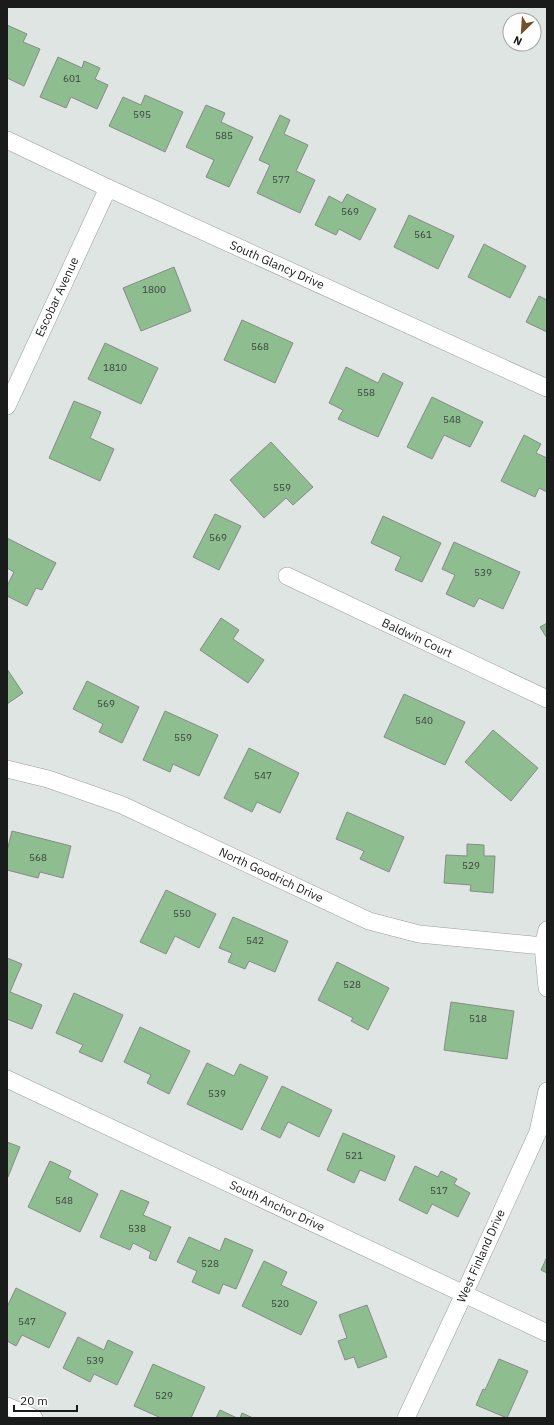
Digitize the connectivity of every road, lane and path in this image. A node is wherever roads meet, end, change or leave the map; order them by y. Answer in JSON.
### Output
{"nodes":[{"id":1,"x":7,"y":140,"type":"edge"},
{"id":2,"x":108,"y":188,"type":"junction"},
{"id":3,"x":547,"y":388,"type":"edge"},
{"id":4,"x":7,"y":406,"type":"edge"},
{"id":5,"x":287,"y":576,"type":"dead end"},
{"id":6,"x":547,"y":699,"type":"edge"},
{"id":7,"x":7,"y":769,"type":"edge"},
{"id":8,"x":545,"y":938,"type":"edge"},
{"id":9,"x":547,"y":988,"type":"edge"},
{"id":10,"x":7,"y":1080,"type":"edge"},
{"id":11,"x":547,"y":1091,"type":"edge"},
{"id":12,"x":464,"y":1294,"type":"junction"},
{"id":13,"x":547,"y":1333,"type":"edge"},
{"id":14,"x":7,"y":1406,"type":"edge"},
{"id":15,"x":34,"y":1418,"type":"edge"},
{"id":16,"x":406,"y":1418,"type":"edge"}],
"edges":[{"from":1,"to":2,"type":"street","name":"South Glancy Drive"},
{"from":2,"to":3,"type":"street","name":"South Glancy Drive"},
{"from":2,"to":4,"type":"street","name":"Escobar Avenue"},
{"from":5,"to":6,"type":"street","name":"Baldwin Court"},
{"from":7,"to":8,"type":"street","name":"North Goodrich Drive"},
{"from":8,"to":9,"type":"street"},
{"from":10,"to":12,"type":"street","name":"South Anchor Drive"},
{"from":11,"to":12,"type":"street","name":"West Finland Drive"},
{"from":12,"to":13,"type":"street","name":"South Anchor Drive"},
{"from":12,"to":16,"type":"street","name":"West Finland Drive"},
{"from":14,"to":15,"type":"street"}]}
